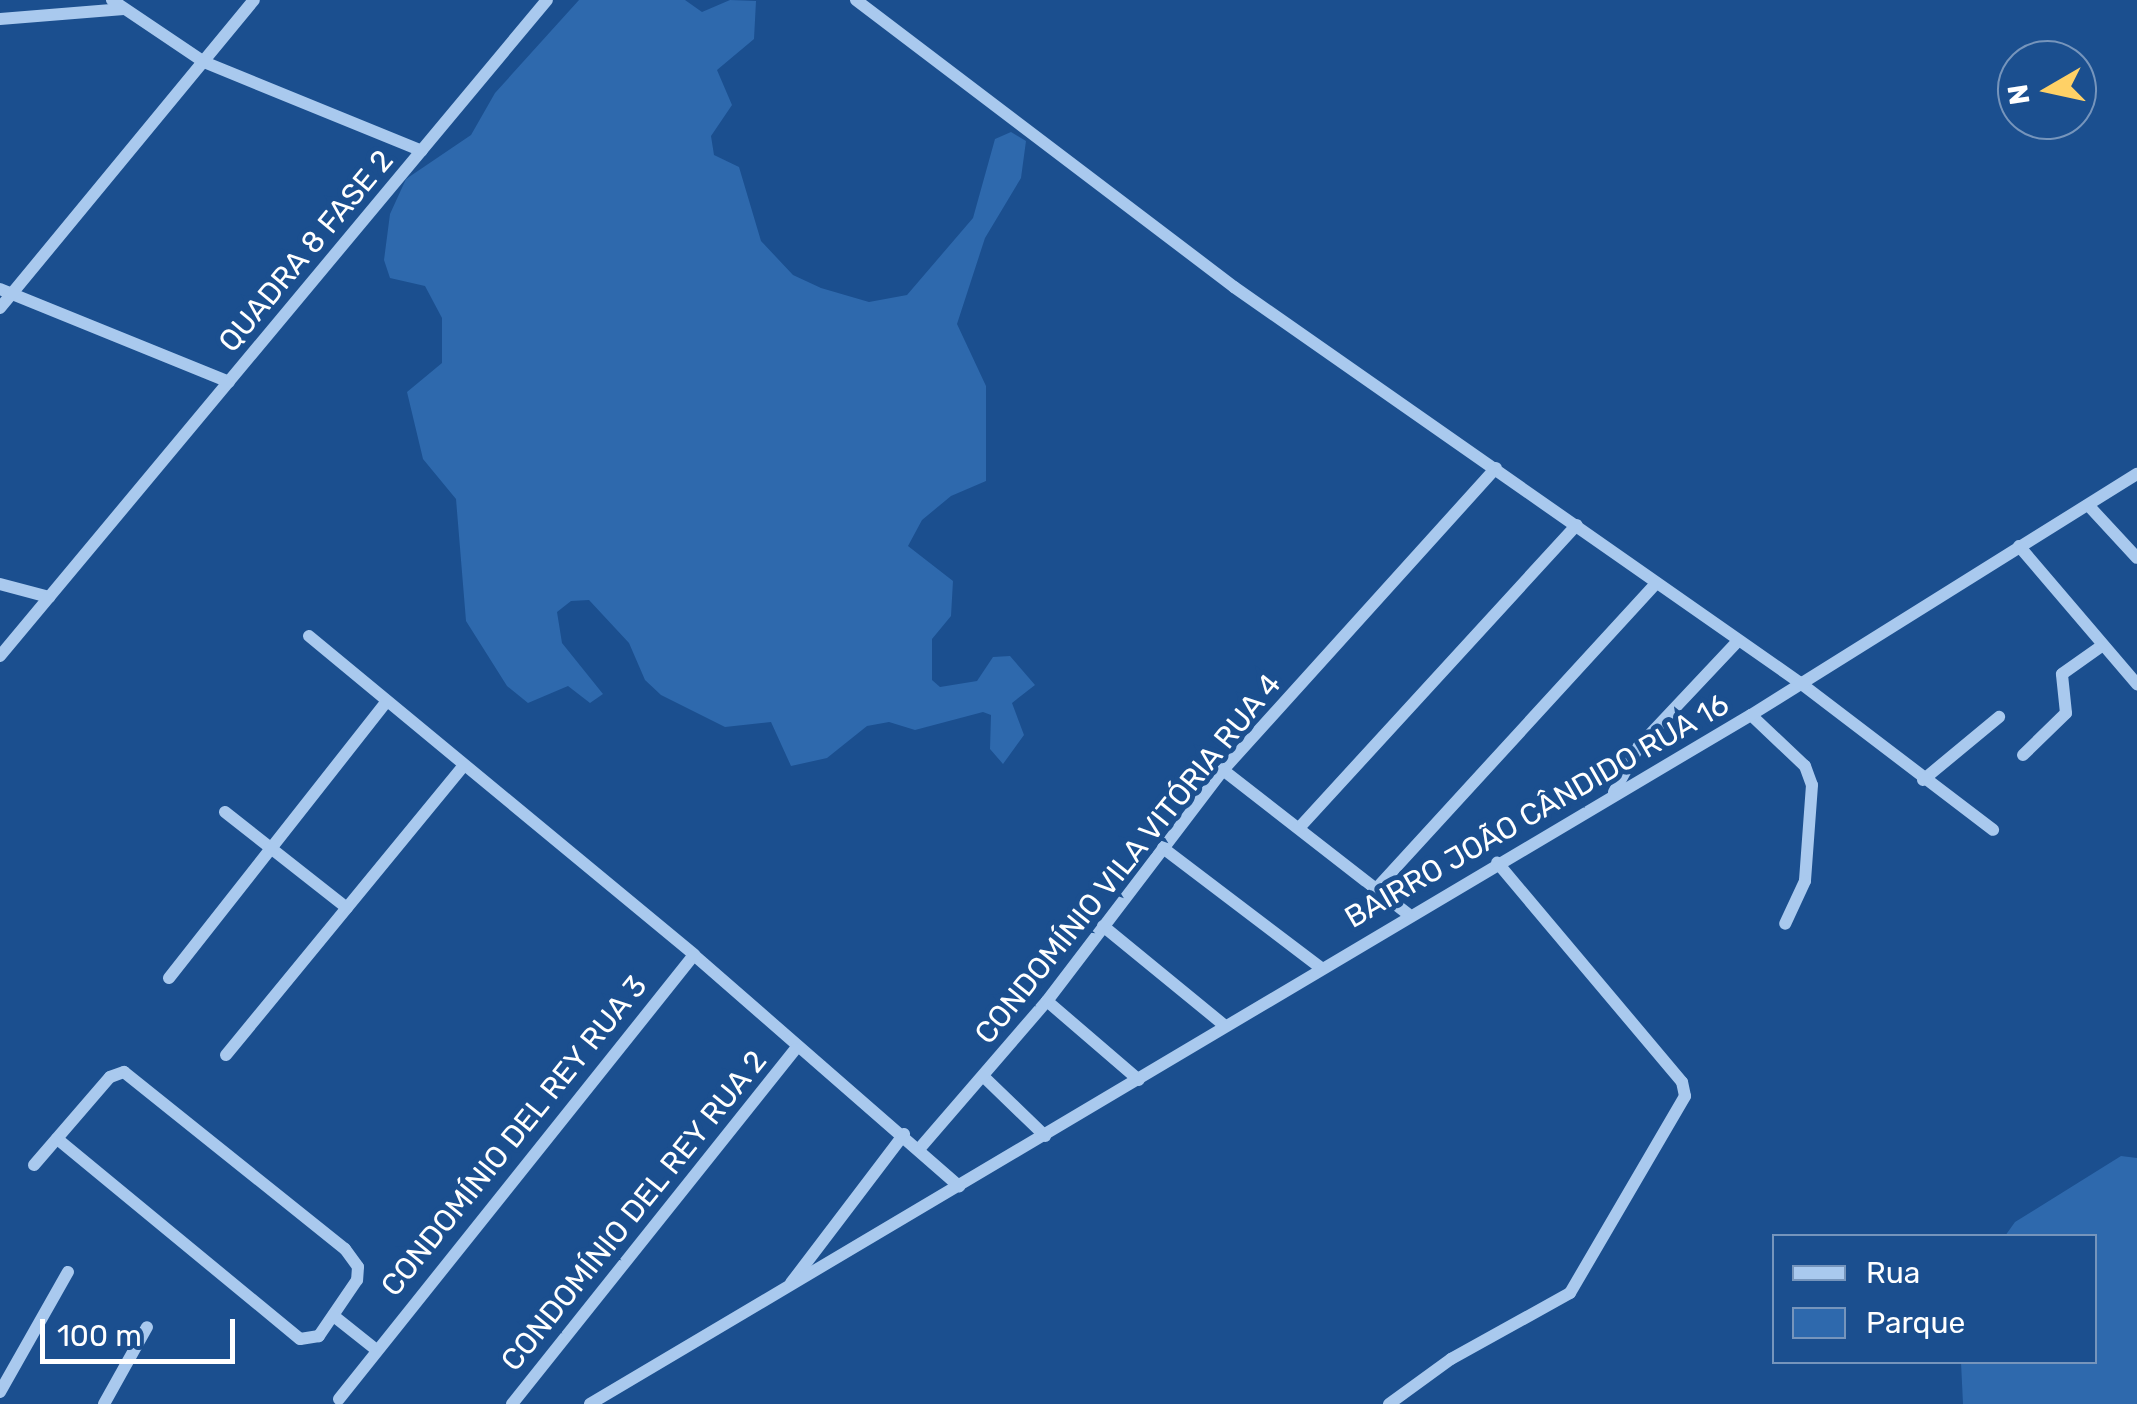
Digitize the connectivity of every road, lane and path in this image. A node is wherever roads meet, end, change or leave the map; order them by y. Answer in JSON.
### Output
{"nodes":[{"id":1,"x":254,"y":0,"type":"edge"},
{"id":2,"x":547,"y":0,"type":"edge"},
{"id":3,"x":856,"y":0,"type":"edge"},
{"id":4,"x":118,"y":4,"type":"edge"},
{"id":5,"x":0,"y":19,"type":"edge"},
{"id":6,"x":204,"y":62,"type":"junction"},
{"id":7,"x":422,"y":151,"type":"junction"},
{"id":8,"x":6,"y":292,"type":"edge"},
{"id":9,"x":0,"y":308,"type":"edge"},
{"id":10,"x":230,"y":382,"type":"junction"},
{"id":11,"x":1496,"y":468,"type":"junction"},
{"id":12,"x":2137,"y":474,"type":"edge"},
{"id":13,"x":2088,"y":505,"type":"junction"},
{"id":14,"x":1577,"y":525,"type":"junction"},
{"id":15,"x":2019,"y":546,"type":"junction"},
{"id":16,"x":2137,"y":558,"type":"edge"},
{"id":17,"x":1656,"y":583,"type":"junction"},
{"id":18,"x":0,"y":584,"type":"edge"},
{"id":19,"x":48,"y":597,"type":"junction"},
{"id":20,"x":309,"y":636,"type":"dead end"},
{"id":21,"x":1737,"y":642,"type":"junction"},
{"id":22,"x":2104,"y":644,"type":"junction"},
{"id":23,"x":0,"y":656,"type":"edge"},
{"id":24,"x":1799,"y":682,"type":"junction"},
{"id":25,"x":2137,"y":684,"type":"edge"},
{"id":26,"x":388,"y":701,"type":"junction"},
{"id":27,"x":1752,"y":714,"type":"junction"},
{"id":28,"x":1999,"y":717,"type":"dead end"},
{"id":29,"x":2023,"y":755,"type":"dead end"},
{"id":30,"x":464,"y":764,"type":"junction"},
{"id":31,"x":1223,"y":770,"type":"junction"},
{"id":32,"x":1923,"y":780,"type":"junction"},
{"id":33,"x":1614,"y":792,"type":"junction"},
{"id":34,"x":224,"y":812,"type":"dead end"},
{"id":35,"x":1299,"y":828,"type":"junction"},
{"id":36,"x":1993,"y":830,"type":"dead end"},
{"id":37,"x":273,"y":846,"type":"junction"},
{"id":38,"x":1162,"y":848,"type":"junction"},
{"id":39,"x":1497,"y":862,"type":"junction"},
{"id":40,"x":1376,"y":889,"type":"junction"},
{"id":41,"x":346,"y":908,"type":"junction"},
{"id":42,"x":1408,"y":914,"type":"junction"},
{"id":43,"x":1785,"y":924,"type":"dead end"},
{"id":44,"x":1103,"y":926,"type":"junction"},
{"id":45,"x":694,"y":954,"type":"junction"},
{"id":46,"x":1320,"y":967,"type":"junction"},
{"id":47,"x":169,"y":978,"type":"dead end"},
{"id":48,"x":1046,"y":1002,"type":"junction"},
{"id":49,"x":1224,"y":1025,"type":"junction"},
{"id":50,"x":796,"y":1049,"type":"junction"},
{"id":51,"x":226,"y":1055,"type":"dead end"},
{"id":52,"x":984,"y":1078,"type":"junction"},
{"id":53,"x":1138,"y":1080,"type":"junction"},
{"id":54,"x":904,"y":1134,"type":"junction"},
{"id":55,"x":1045,"y":1136,"type":"junction"},
{"id":56,"x":57,"y":1139,"type":"junction"},
{"id":57,"x":920,"y":1148,"type":"junction"},
{"id":58,"x":34,"y":1165,"type":"dead end"},
{"id":59,"x":960,"y":1186,"type":"junction"},
{"id":60,"x":68,"y":1272,"type":"dead end"},
{"id":61,"x":790,"y":1285,"type":"junction"},
{"id":62,"x":335,"y":1317,"type":"junction"},
{"id":63,"x":147,"y":1328,"type":"dead end"},
{"id":64,"x":374,"y":1348,"type":"junction"},
{"id":65,"x":0,"y":1392,"type":"edge"},
{"id":66,"x":340,"y":1399,"type":"dead end"},
{"id":67,"x":104,"y":1404,"type":"edge"},
{"id":68,"x":512,"y":1404,"type":"edge"},
{"id":69,"x":590,"y":1404,"type":"edge"},
{"id":70,"x":1389,"y":1404,"type":"edge"}],
"edges":[{"from":1,"to":6,"type":"street"},
{"from":2,"to":7,"type":"street","name":"QUADRA 8 FASE 2"},
{"from":3,"to":11,"type":"street"},
{"from":4,"to":5,"type":"street"},
{"from":4,"to":6,"type":"street"},
{"from":6,"to":7,"type":"street"},
{"from":6,"to":8,"type":"street"},
{"from":7,"to":10,"type":"street","name":"QUADRA 8 FASE 2"},
{"from":8,"to":9,"type":"street"},
{"from":8,"to":10,"type":"street"},
{"from":10,"to":19,"type":"street","name":"QUADRA 8 FASE 2"},
{"from":11,"to":14,"type":"street"},
{"from":11,"to":31,"type":"street","name":"CONDOMÍNIO VILA VITÓRIA RUA 4"},
{"from":12,"to":13,"type":"street","name":"BAIRRO JOÃO CÂNDIDO RUA 16"},
{"from":13,"to":15,"type":"street","name":"BAIRRO JOÃO CÂNDIDO RUA 16"},
{"from":13,"to":16,"type":"street"},
{"from":14,"to":17,"type":"street"},
{"from":14,"to":35,"type":"street"},
{"from":15,"to":22,"type":"street"},
{"from":15,"to":24,"type":"street","name":"BAIRRO JOÃO CÂNDIDO RUA 16"},
{"from":17,"to":21,"type":"street"},
{"from":17,"to":40,"type":"street"},
{"from":18,"to":19,"type":"street"},
{"from":19,"to":23,"type":"street","name":"QUADRA 8 FASE 2"},
{"from":20,"to":26,"type":"street"},
{"from":21,"to":24,"type":"street"},
{"from":21,"to":33,"type":"street"},
{"from":22,"to":25,"type":"street"},
{"from":22,"to":29,"type":"street"},
{"from":24,"to":27,"type":"street","name":"BAIRRO JOÃO CÂNDIDO RUA 16"},
{"from":24,"to":32,"type":"street"},
{"from":26,"to":30,"type":"street"},
{"from":26,"to":37,"type":"street"},
{"from":27,"to":33,"type":"street","name":"BAIRRO JOÃO CÂNDIDO RUA 16"},
{"from":27,"to":43,"type":"street"},
{"from":28,"to":32,"type":"street"},
{"from":30,"to":41,"type":"street"},
{"from":30,"to":45,"type":"street"},
{"from":31,"to":35,"type":"street"},
{"from":31,"to":38,"type":"street","name":"CONDOMÍNIO VILA VITÓRIA RUA 4"},
{"from":32,"to":36,"type":"street"},
{"from":33,"to":39,"type":"street","name":"BAIRRO JOÃO CÂNDIDO RUA 16"},
{"from":34,"to":37,"type":"street"},
{"from":35,"to":40,"type":"street"},
{"from":37,"to":41,"type":"street"},
{"from":37,"to":47,"type":"street"},
{"from":38,"to":44,"type":"street","name":"CONDOMÍNIO VILA VITÓRIA RUA 4"},
{"from":38,"to":46,"type":"street"},
{"from":39,"to":42,"type":"street","name":"BAIRRO JOÃO CÂNDIDO RUA 16"},
{"from":39,"to":70,"type":"street"},
{"from":40,"to":42,"type":"street"},
{"from":41,"to":51,"type":"street"},
{"from":42,"to":46,"type":"street","name":"BAIRRO JOÃO CÂNDIDO RUA 16"},
{"from":44,"to":48,"type":"street","name":"CONDOMÍNIO VILA VITÓRIA RUA 4"},
{"from":44,"to":49,"type":"street"},
{"from":45,"to":50,"type":"street"},
{"from":45,"to":64,"type":"street","name":"CONDOMÍNIO DEL REY RUA 3"},
{"from":46,"to":49,"type":"street","name":"BAIRRO JOÃO CÂNDIDO RUA 16"},
{"from":48,"to":52,"type":"street","name":"CONDOMÍNIO VILA VITÓRIA RUA 4"},
{"from":48,"to":53,"type":"street"},
{"from":49,"to":53,"type":"street","name":"BAIRRO JOÃO CÂNDIDO RUA 16"},
{"from":50,"to":54,"type":"street"},
{"from":50,"to":68,"type":"street","name":"CONDOMÍNIO DEL REY RUA 2"},
{"from":52,"to":55,"type":"street"},
{"from":52,"to":57,"type":"street","name":"CONDOMÍNIO VILA VITÓRIA RUA 4"},
{"from":53,"to":55,"type":"street","name":"BAIRRO JOÃO CÂNDIDO RUA 16"},
{"from":54,"to":57,"type":"street"},
{"from":54,"to":61,"type":"street"},
{"from":55,"to":59,"type":"street","name":"BAIRRO JOÃO CÂNDIDO RUA 16"},
{"from":56,"to":58,"type":"street"},
{"from":56,"to":62,"type":"street"},
{"from":56,"to":62,"type":"street"},
{"from":57,"to":59,"type":"street"},
{"from":59,"to":61,"type":"street","name":"BAIRRO JOÃO CÂNDIDO RUA 16"},
{"from":60,"to":65,"type":"street"},
{"from":61,"to":69,"type":"street","name":"BAIRRO JOÃO CÂNDIDO RUA 16"},
{"from":62,"to":64,"type":"street"},
{"from":63,"to":67,"type":"street"},
{"from":64,"to":66,"type":"street","name":"CONDOMÍNIO DEL REY RUA 3"}]}
